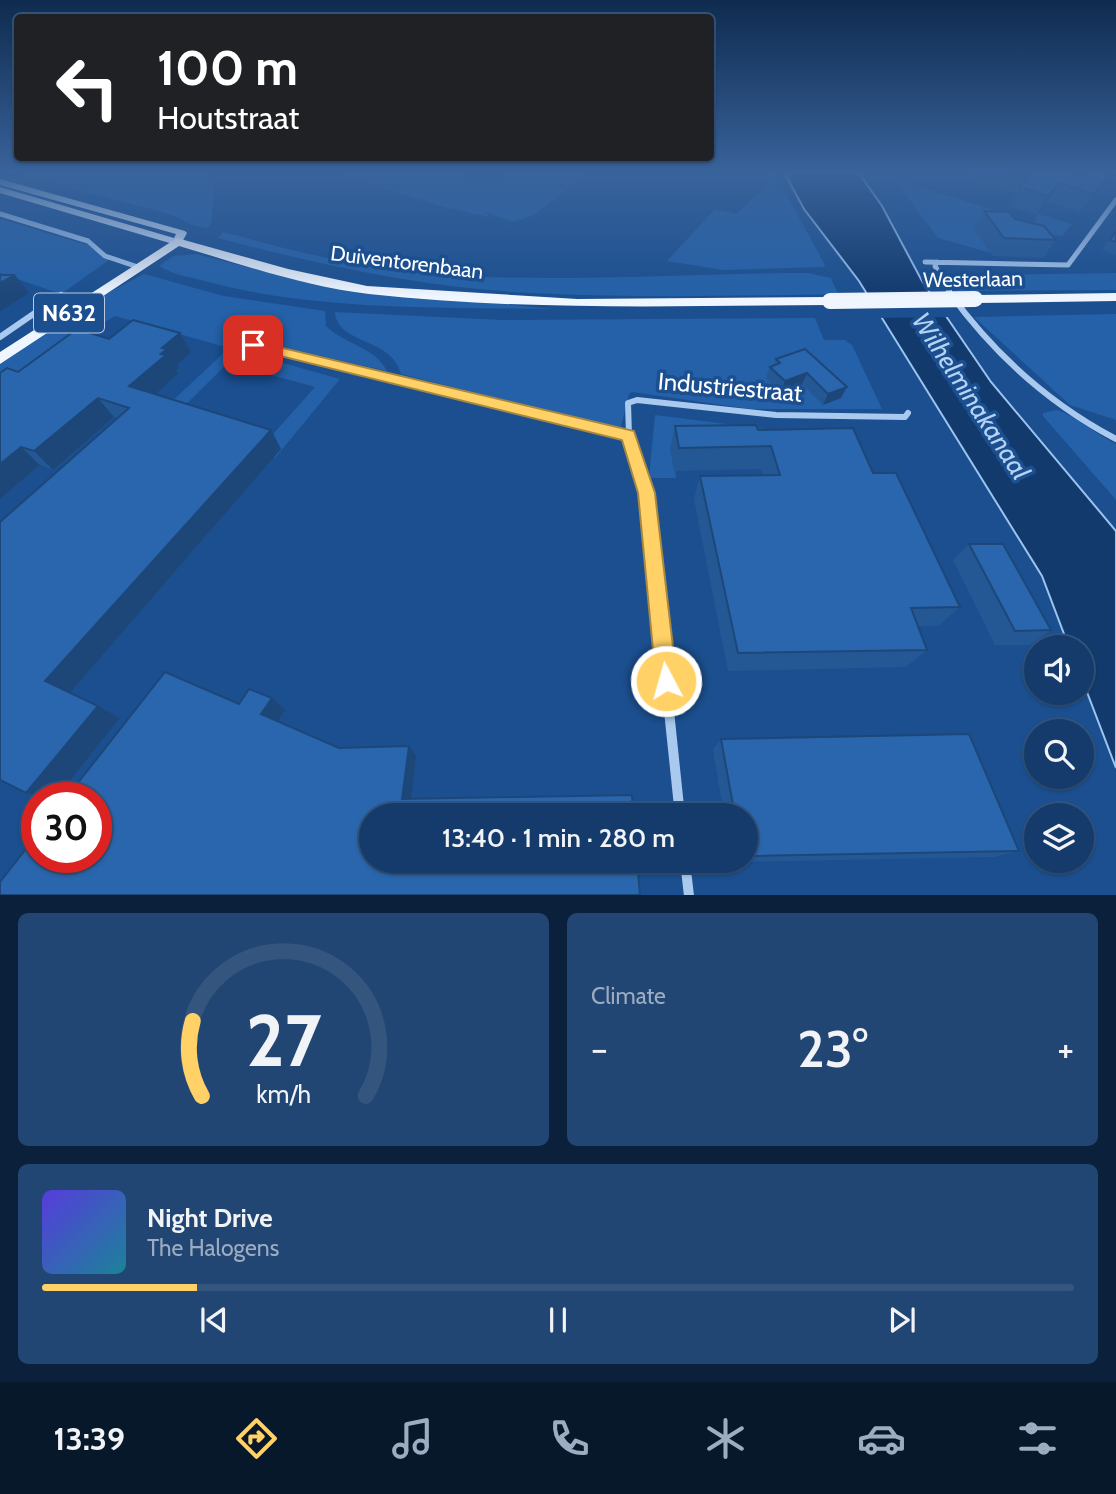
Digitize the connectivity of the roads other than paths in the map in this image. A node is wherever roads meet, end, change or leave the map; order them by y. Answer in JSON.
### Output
{"nodes":[{"id":1,"x":0,"y":214,"type":"edge"},
{"id":2,"x":87,"y":214,"type":"edge"},
{"id":3,"x":99,"y":214,"type":"edge"},
{"id":4,"x":1106,"y":214,"type":"edge"},
{"id":5,"x":175,"y":238,"type":"junction"},
{"id":6,"x":925,"y":262,"type":"dead end"},
{"id":7,"x":937,"y":262,"type":"junction"},
{"id":8,"x":133,"y":266,"type":"junction"},
{"id":9,"x":61,"y":295,"type":"dead end"},
{"id":10,"x":1116,"y":297,"type":"edge"},
{"id":11,"x":830,"y":301,"type":"joint"},
{"id":12,"x":0,"y":337,"type":"edge"},
{"id":13,"x":253,"y":345,"type":"dead end"},
{"id":14,"x":0,"y":358,"type":"edge"},
{"id":15,"x":908,"y":413,"type":"dead end"},
{"id":16,"x":629,"y":435,"type":"junction"},
{"id":17,"x":1116,"y":439,"type":"edge"},
{"id":18,"x":679,"y":803,"type":"edge"},
{"id":19,"x":686,"y":873,"type":"edge"},
{"id":20,"x":689,"y":895,"type":"edge"}],
"edges":[{"from":1,"to":8,"type":"street"},
{"from":2,"to":5,"type":"main road","name":"Duiventorenbaan"},
{"from":3,"to":5,"type":"main road","name":"Duiventorenbaan"},
{"from":4,"to":7,"type":"street"},
{"from":5,"to":8,"type":"main road","number":"N632"},
{"from":5,"to":11,"type":"main road","name":"Duiventorenbaan"},
{"from":6,"to":7,"type":"street"},
{"from":7,"to":17,"type":"street"},
{"from":8,"to":14,"type":"main road","number":"N632"},
{"from":9,"to":12,"type":"street"},
{"from":10,"to":11,"type":"main road","name":"Westerlaan","bridge":true},
{"from":13,"to":16,"type":"street"},
{"from":15,"to":16,"type":"street","name":"Industriestraat"},
{"from":16,"to":18,"type":"street","name":"Industriestraat"},
{"from":19,"to":20,"type":"street"}]}
